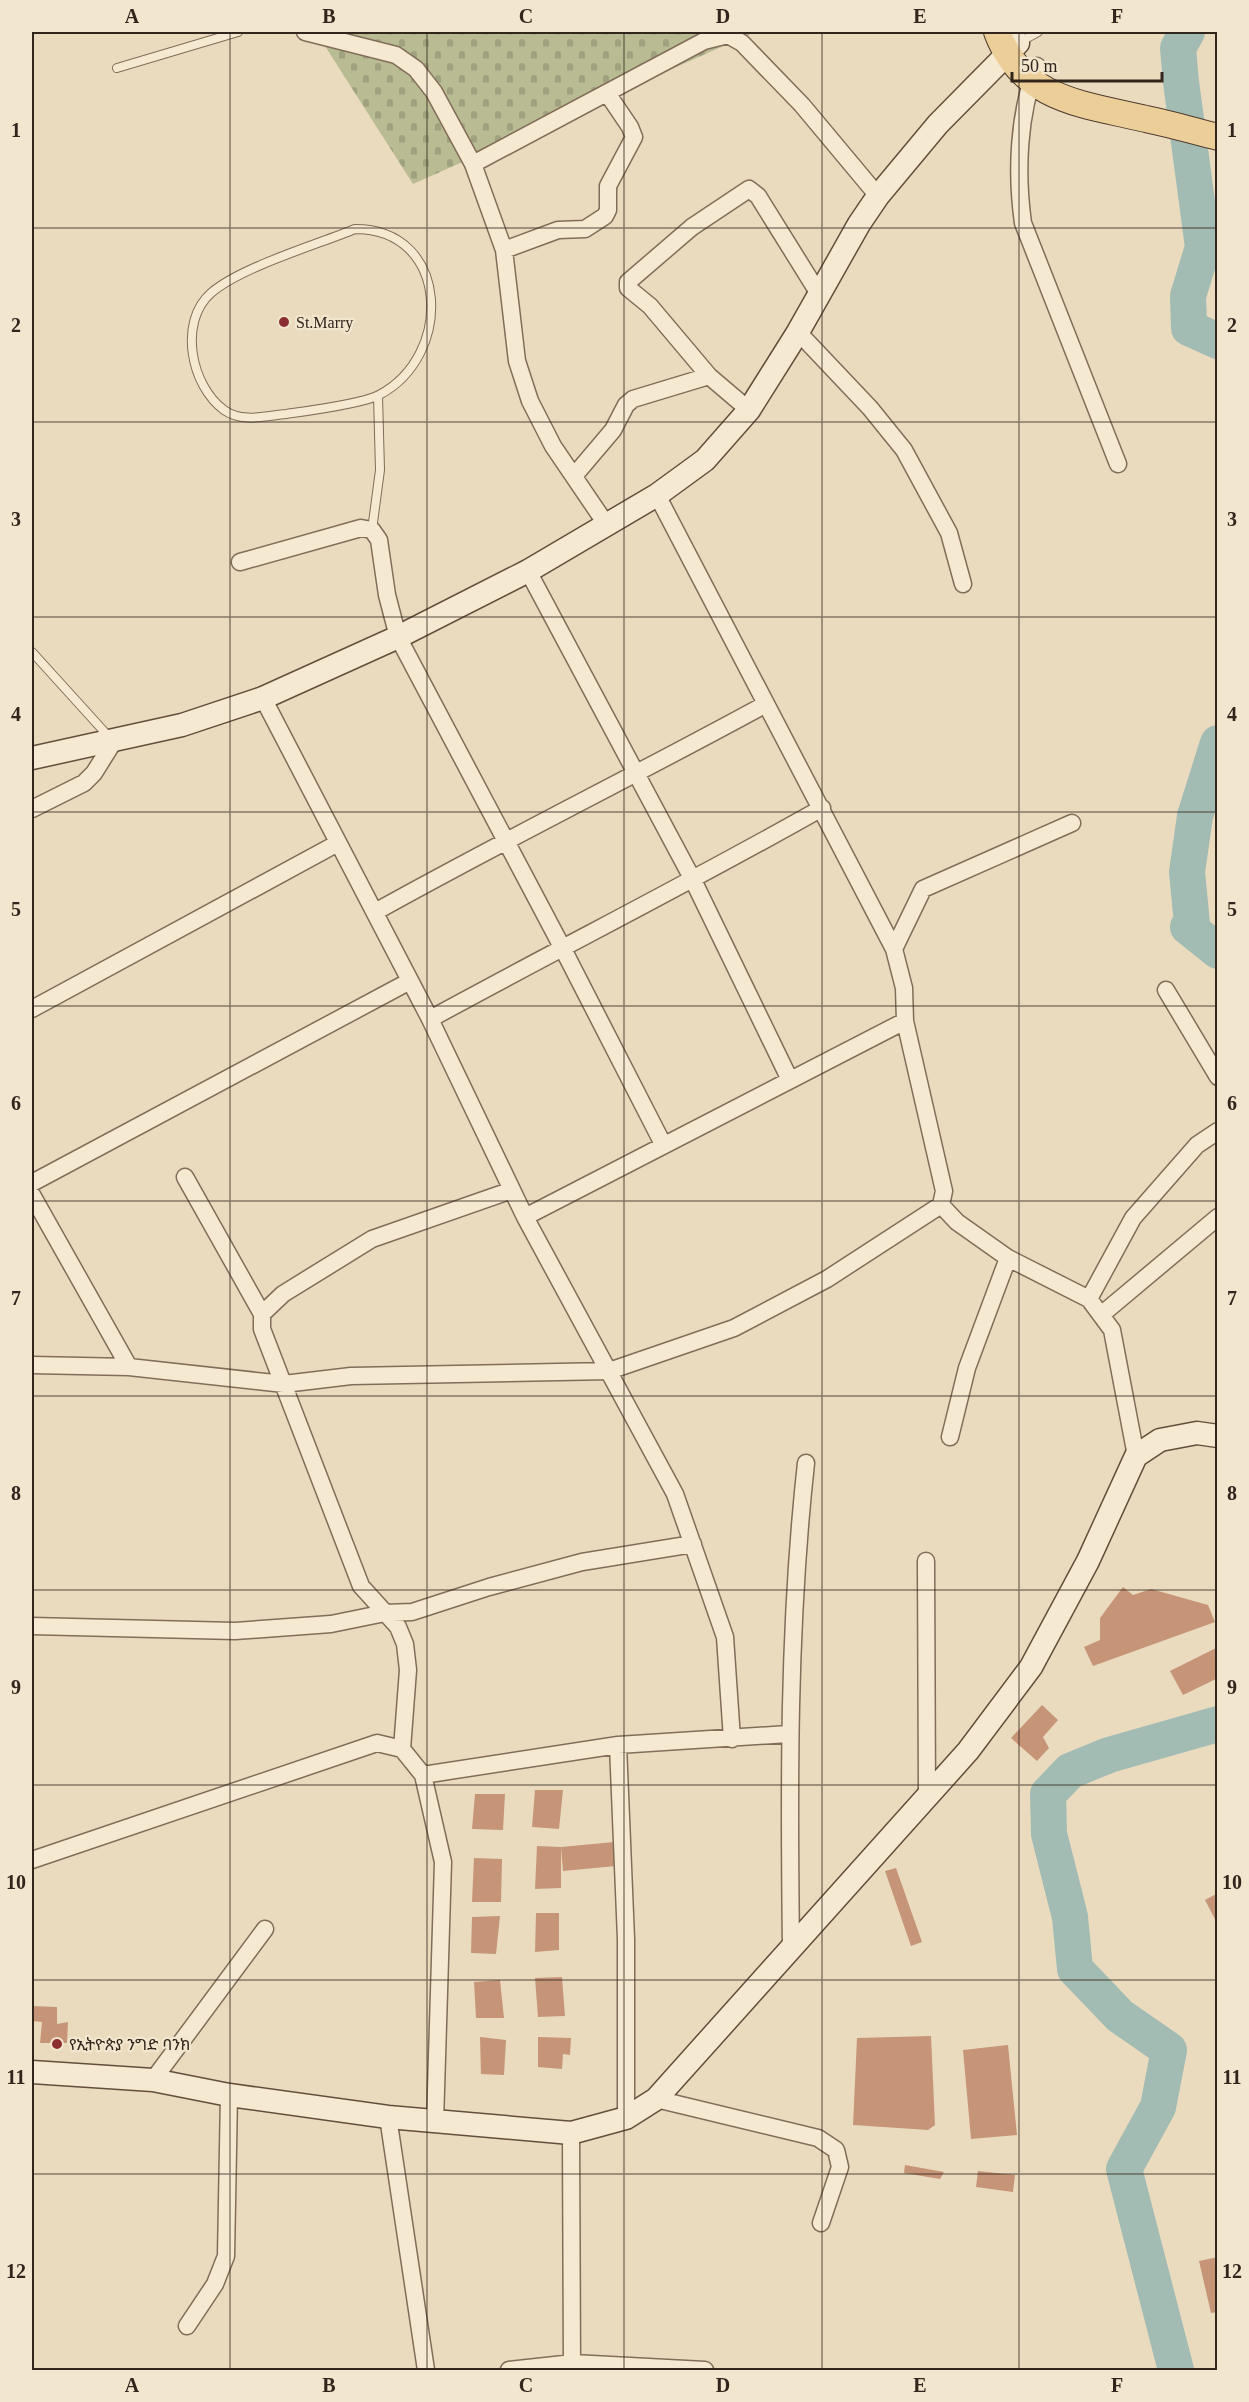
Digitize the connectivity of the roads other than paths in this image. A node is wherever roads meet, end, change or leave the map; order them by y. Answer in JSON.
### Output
{"nodes":[{"id":1,"x":238,"y":32,"type":"edge"},
{"id":2,"x":305,"y":32,"type":"edge"},
{"id":3,"x":1014,"y":38,"type":"edge"},
{"id":4,"x":117,"y":68,"type":"dead end"},
{"id":5,"x":1034,"y":73,"type":"junction"},
{"id":6,"x":607,"y":93,"type":"junction"},
{"id":7,"x":1147,"y":113,"type":"junction"},
{"id":8,"x":1218,"y":126,"type":"edge"},
{"id":9,"x":1218,"y":138,"type":"edge"},
{"id":10,"x":472,"y":164,"type":"junction"},
{"id":11,"x":878,"y":196,"type":"junction"},
{"id":12,"x":504,"y":250,"type":"junction"},
{"id":13,"x":819,"y":294,"type":"junction"},
{"id":14,"x":798,"y":332,"type":"junction"},
{"id":15,"x":709,"y":376,"type":"junction"},
{"id":16,"x":378,"y":396,"type":"junction"},
{"id":17,"x":749,"y":410,"type":"junction"},
{"id":18,"x":1118,"y":464,"type":"dead end"},
{"id":19,"x":573,"y":476,"type":"junction"},
{"id":20,"x":657,"y":495,"type":"junction"},
{"id":21,"x":606,"y":524,"type":"junction"},
{"id":22,"x":372,"y":531,"type":"junction"},
{"id":23,"x":240,"y":562,"type":"dead end"},
{"id":24,"x":528,"y":572,"type":"junction"},
{"id":25,"x":963,"y":584,"type":"dead end"},
{"id":26,"x":398,"y":637,"type":"junction"},
{"id":27,"x":32,"y":652,"type":"edge"},
{"id":28,"x":262,"y":698,"type":"junction"},
{"id":29,"x":766,"y":704,"type":"junction"},
{"id":30,"x":114,"y":741,"type":"junction"},
{"id":31,"x":32,"y":758,"type":"edge"},
{"id":32,"x":637,"y":775,"type":"junction"},
{"id":33,"x":822,"y":808,"type":"junction"},
{"id":34,"x":32,"y":809,"type":"edge"},
{"id":35,"x":1072,"y":823,"type":"dead end"},
{"id":36,"x":506,"y":839,"type":"junction"},
{"id":37,"x":338,"y":843,"type":"junction"},
{"id":38,"x":693,"y":880,"type":"junction"},
{"id":39,"x":375,"y":912,"type":"junction"},
{"id":40,"x":562,"y":947,"type":"junction"},
{"id":41,"x":894,"y":949,"type":"junction"},
{"id":42,"x":410,"y":981,"type":"junction"},
{"id":43,"x":1166,"y":990,"type":"dead end"},
{"id":44,"x":32,"y":1009,"type":"edge"},
{"id":45,"x":430,"y":1019,"type":"junction"},
{"id":46,"x":905,"y":1021,"type":"junction"},
{"id":47,"x":1218,"y":1077,"type":"edge"},
{"id":48,"x":790,"y":1080,"type":"junction"},
{"id":49,"x":1218,"y":1131,"type":"edge"},
{"id":50,"x":663,"y":1144,"type":"junction"},
{"id":51,"x":185,"y":1177,"type":"dead end"},
{"id":52,"x":32,"y":1183,"type":"edge"},
{"id":53,"x":512,"y":1190,"type":"junction"},
{"id":54,"x":32,"y":1195,"type":"edge"},
{"id":55,"x":941,"y":1205,"type":"junction"},
{"id":56,"x":525,"y":1216,"type":"junction"},
{"id":57,"x":1218,"y":1217,"type":"edge"},
{"id":58,"x":1008,"y":1258,"type":"junction"},
{"id":59,"x":1089,"y":1299,"type":"junction"},
{"id":60,"x":262,"y":1314,"type":"junction"},
{"id":61,"x":1101,"y":1315,"type":"junction"},
{"id":62,"x":32,"y":1365,"type":"edge"},
{"id":63,"x":129,"y":1367,"type":"junction"},
{"id":64,"x":609,"y":1371,"type":"junction"},
{"id":65,"x":284,"y":1384,"type":"junction"},
{"id":66,"x":1218,"y":1436,"type":"edge"},
{"id":67,"x":950,"y":1437,"type":"dead end"},
{"id":68,"x":1136,"y":1456,"type":"junction"},
{"id":69,"x":806,"y":1463,"type":"dead end"},
{"id":70,"x":693,"y":1544,"type":"junction"},
{"id":71,"x":926,"y":1561,"type":"dead end"},
{"id":72,"x":385,"y":1613,"type":"junction"},
{"id":73,"x":32,"y":1626,"type":"edge"},
{"id":74,"x":788,"y":1734,"type":"junction"},
{"id":75,"x":732,"y":1739,"type":"junction"},
{"id":76,"x":618,"y":1746,"type":"junction"},
{"id":77,"x":402,"y":1749,"type":"junction"},
{"id":78,"x":423,"y":1775,"type":"junction"},
{"id":79,"x":927,"y":1796,"type":"junction"},
{"id":80,"x":32,"y":1860,"type":"edge"},
{"id":81,"x":265,"y":1929,"type":"dead end"},
{"id":82,"x":791,"y":1949,"type":"junction"},
{"id":83,"x":32,"y":2072,"type":"edge"},
{"id":84,"x":153,"y":2080,"type":"junction"},
{"id":85,"x":228,"y":2095,"type":"junction"},
{"id":86,"x":656,"y":2099,"type":"junction"},
{"id":87,"x":387,"y":2117,"type":"junction"},
{"id":88,"x":626,"y":2118,"type":"junction"},
{"id":89,"x":435,"y":2122,"type":"junction"},
{"id":90,"x":571,"y":2133,"type":"junction"},
{"id":91,"x":822,"y":2223,"type":"dead end"},
{"id":92,"x":187,"y":2326,"type":"dead end"},
{"id":93,"x":572,"y":2367,"type":"edge"},
{"id":94,"x":426,"y":2370,"type":"edge"},
{"id":95,"x":509,"y":2370,"type":"edge"},
{"id":96,"x":705,"y":2370,"type":"edge"}],
"edges":[{"from":1,"to":4,"type":"lane"},
{"from":2,"to":10,"type":"street"},
{"from":3,"to":5,"type":"main road"},
{"from":3,"to":11,"type":"street"},
{"from":5,"to":7,"type":"main road"},
{"from":5,"to":18,"type":"street"},
{"from":6,"to":10,"type":"street"},
{"from":6,"to":11,"type":"street"},
{"from":6,"to":12,"type":"street"},
{"from":7,"to":8,"type":"main road"},
{"from":7,"to":9,"type":"main road"},
{"from":10,"to":12,"type":"street"},
{"from":11,"to":13,"type":"street"},
{"from":12,"to":19,"type":"street"},
{"from":13,"to":14,"type":"street"},
{"from":13,"to":15,"type":"street"},
{"from":14,"to":17,"type":"street"},
{"from":14,"to":25,"type":"street"},
{"from":15,"to":17,"type":"street"},
{"from":15,"to":19,"type":"street"},
{"from":16,"to":16,"type":"lane"},
{"from":16,"to":22,"type":"lane"},
{"from":17,"to":20,"type":"street"},
{"from":19,"to":21,"type":"street"},
{"from":20,"to":21,"type":"street"},
{"from":20,"to":29,"type":"street"},
{"from":21,"to":24,"type":"street"},
{"from":22,"to":23,"type":"street"},
{"from":22,"to":26,"type":"street"},
{"from":24,"to":26,"type":"street"},
{"from":24,"to":32,"type":"street"},
{"from":26,"to":28,"type":"street"},
{"from":26,"to":36,"type":"street"},
{"from":27,"to":30,"type":"lane"},
{"from":28,"to":30,"type":"street"},
{"from":28,"to":37,"type":"street"},
{"from":29,"to":32,"type":"street"},
{"from":29,"to":33,"type":"street"},
{"from":30,"to":31,"type":"street"},
{"from":30,"to":34,"type":"street"},
{"from":32,"to":36,"type":"street"},
{"from":32,"to":38,"type":"street"},
{"from":33,"to":38,"type":"street"},
{"from":33,"to":41,"type":"street"},
{"from":35,"to":41,"type":"street"},
{"from":36,"to":39,"type":"street"},
{"from":36,"to":40,"type":"street"},
{"from":37,"to":39,"type":"street"},
{"from":37,"to":44,"type":"street"},
{"from":38,"to":40,"type":"street"},
{"from":38,"to":48,"type":"street"},
{"from":39,"to":42,"type":"street"},
{"from":40,"to":45,"type":"street"},
{"from":40,"to":50,"type":"street"},
{"from":41,"to":46,"type":"street"},
{"from":42,"to":45,"type":"street"},
{"from":42,"to":52,"type":"street"},
{"from":43,"to":47,"type":"street"},
{"from":45,"to":53,"type":"street"},
{"from":46,"to":48,"type":"street"},
{"from":46,"to":55,"type":"street"},
{"from":48,"to":50,"type":"street"},
{"from":49,"to":59,"type":"street"},
{"from":50,"to":56,"type":"street"},
{"from":51,"to":60,"type":"street"},
{"from":53,"to":56,"type":"street"},
{"from":53,"to":60,"type":"street"},
{"from":54,"to":63,"type":"street"},
{"from":55,"to":58,"type":"street"},
{"from":55,"to":64,"type":"street"},
{"from":56,"to":64,"type":"street"},
{"from":57,"to":61,"type":"street"},
{"from":58,"to":59,"type":"street"},
{"from":58,"to":67,"type":"street"},
{"from":59,"to":61,"type":"street"},
{"from":60,"to":65,"type":"street"},
{"from":61,"to":68,"type":"street"},
{"from":62,"to":63,"type":"street"},
{"from":63,"to":65,"type":"street"},
{"from":64,"to":65,"type":"street"},
{"from":64,"to":70,"type":"street"},
{"from":65,"to":72,"type":"street"},
{"from":66,"to":68,"type":"street"},
{"from":68,"to":79,"type":"street"},
{"from":69,"to":74,"type":"street"},
{"from":70,"to":72,"type":"street"},
{"from":70,"to":75,"type":"street"},
{"from":71,"to":79,"type":"street"},
{"from":72,"to":73,"type":"street"},
{"from":72,"to":77,"type":"street"},
{"from":74,"to":75,"type":"street"},
{"from":74,"to":82,"type":"street"},
{"from":75,"to":76,"type":"street"},
{"from":76,"to":78,"type":"street"},
{"from":76,"to":88,"type":"street"},
{"from":77,"to":78,"type":"street"},
{"from":77,"to":80,"type":"street"},
{"from":78,"to":89,"type":"street"},
{"from":79,"to":82,"type":"street"},
{"from":81,"to":84,"type":"street"},
{"from":82,"to":86,"type":"street"},
{"from":83,"to":84,"type":"street"},
{"from":84,"to":85,"type":"street"},
{"from":85,"to":87,"type":"street"},
{"from":85,"to":92,"type":"street"},
{"from":86,"to":88,"type":"street"},
{"from":86,"to":91,"type":"street"},
{"from":87,"to":89,"type":"street"},
{"from":87,"to":94,"type":"street"},
{"from":88,"to":90,"type":"street"},
{"from":89,"to":90,"type":"street"},
{"from":90,"to":93,"type":"street"},
{"from":93,"to":95,"type":"street"},
{"from":93,"to":96,"type":"street"}]}
